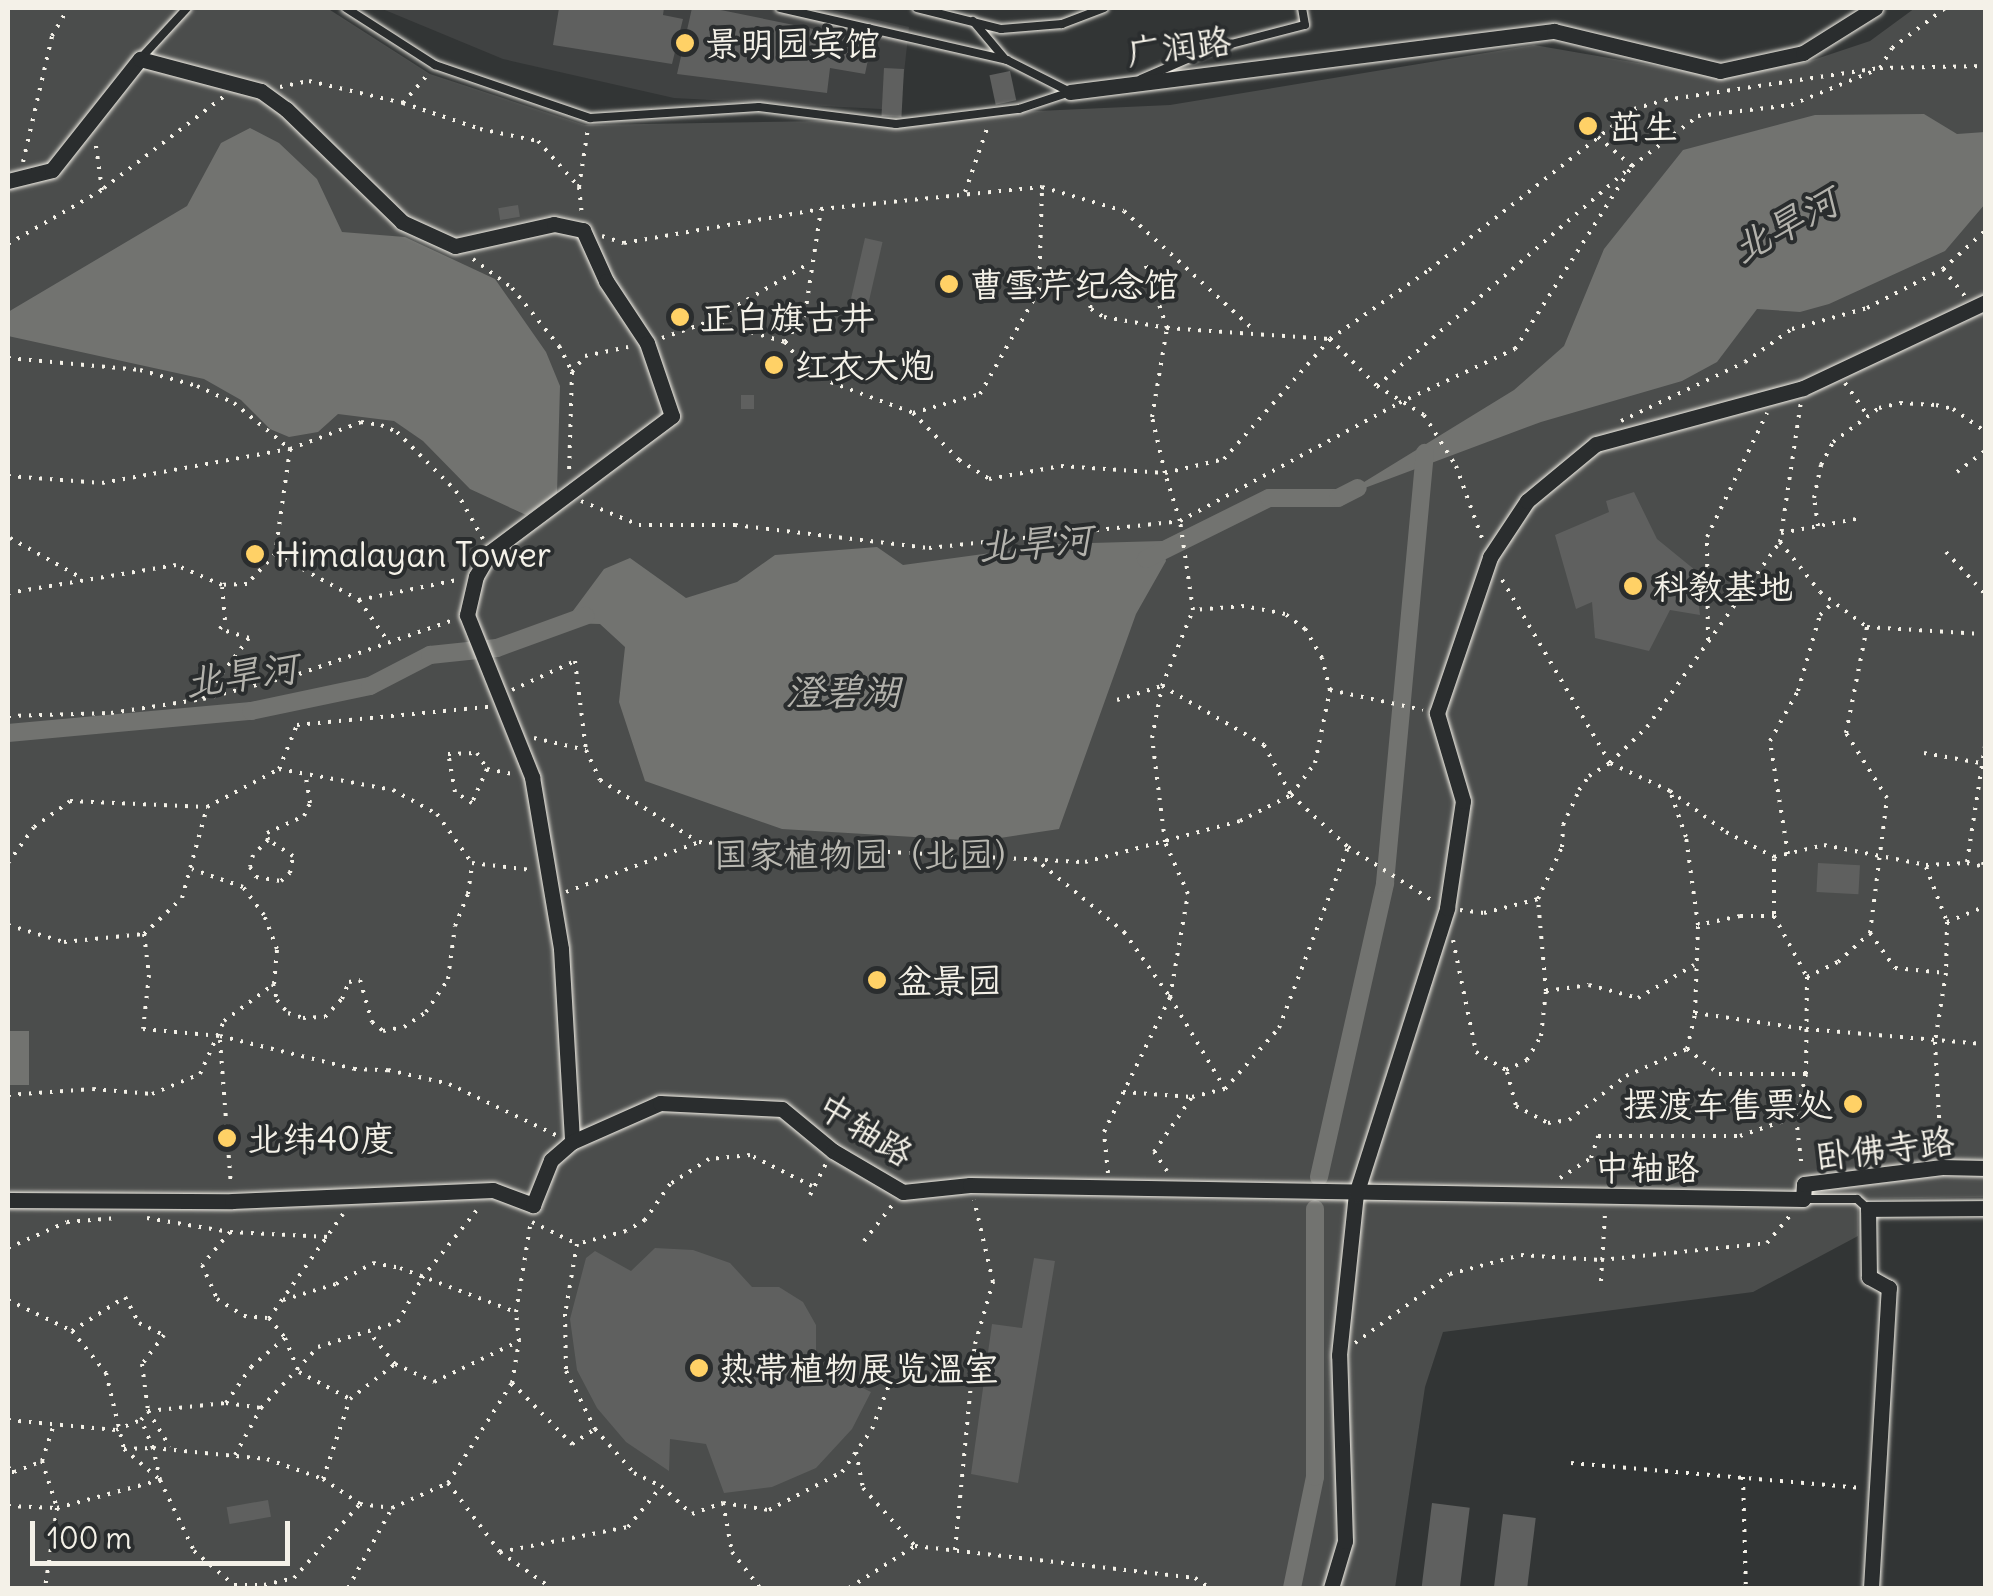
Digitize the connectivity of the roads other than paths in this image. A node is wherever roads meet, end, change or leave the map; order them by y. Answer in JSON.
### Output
{"nodes":[{"id":1,"x":187,"y":8,"type":"edge"},
{"id":2,"x":346,"y":8,"type":"edge"},
{"id":3,"x":780,"y":8,"type":"edge"},
{"id":4,"x":918,"y":8,"type":"edge"},
{"id":5,"x":1104,"y":8,"type":"edge"},
{"id":6,"x":1302,"y":8,"type":"edge"},
{"id":7,"x":1875,"y":8,"type":"edge"},
{"id":8,"x":972,"y":21,"type":"junction"},
{"id":9,"x":140,"y":59,"type":"junction"},
{"id":10,"x":1007,"y":60,"type":"junction"},
{"id":11,"x":1137,"y":81,"type":"junction"},
{"id":12,"x":1070,"y":92,"type":"junction"},
{"id":13,"x":13,"y":181,"type":"edge"},
{"id":14,"x":1980,"y":304,"type":"edge"},
{"id":15,"x":572,"y":1142,"type":"junction"},
{"id":16,"x":1986,"y":1168,"type":"edge"},
{"id":17,"x":1803,"y":1192,"type":"junction"},
{"id":18,"x":1356,"y":1194,"type":"junction"},
{"id":19,"x":8,"y":1200,"type":"edge"},
{"id":20,"x":1986,"y":1208,"type":"edge"},
{"id":21,"x":1868,"y":1209,"type":"junction"},
{"id":22,"x":1332,"y":1588,"type":"edge"},
{"id":23,"x":1871,"y":1588,"type":"edge"}],
"edges":[{"from":1,"to":9,"type":"lane"},
{"from":2,"to":12,"type":"lane"},
{"from":3,"to":10,"type":"lane"},
{"from":4,"to":8,"type":"lane"},
{"from":5,"to":8,"type":"lane"},
{"from":6,"to":11,"type":"lane"},
{"from":7,"to":11,"type":"street","name":"广润路"},
{"from":8,"to":10,"type":"lane"},
{"from":9,"to":13,"type":"street"},
{"from":9,"to":15,"type":"street"},
{"from":10,"to":12,"type":"lane"},
{"from":11,"to":12,"type":"street","name":"广润路"},
{"from":14,"to":18,"type":"street"},
{"from":15,"to":18,"type":"street","name":"中轴路"},
{"from":15,"to":19,"type":"street","name":"中轴路"},
{"from":16,"to":17,"type":"street","name":"卧佛寺路"},
{"from":17,"to":18,"type":"street","name":"中轴路"},
{"from":17,"to":21,"type":"lane"},
{"from":18,"to":22,"type":"street"},
{"from":20,"to":21,"type":"street"},
{"from":21,"to":23,"type":"street"}]}
